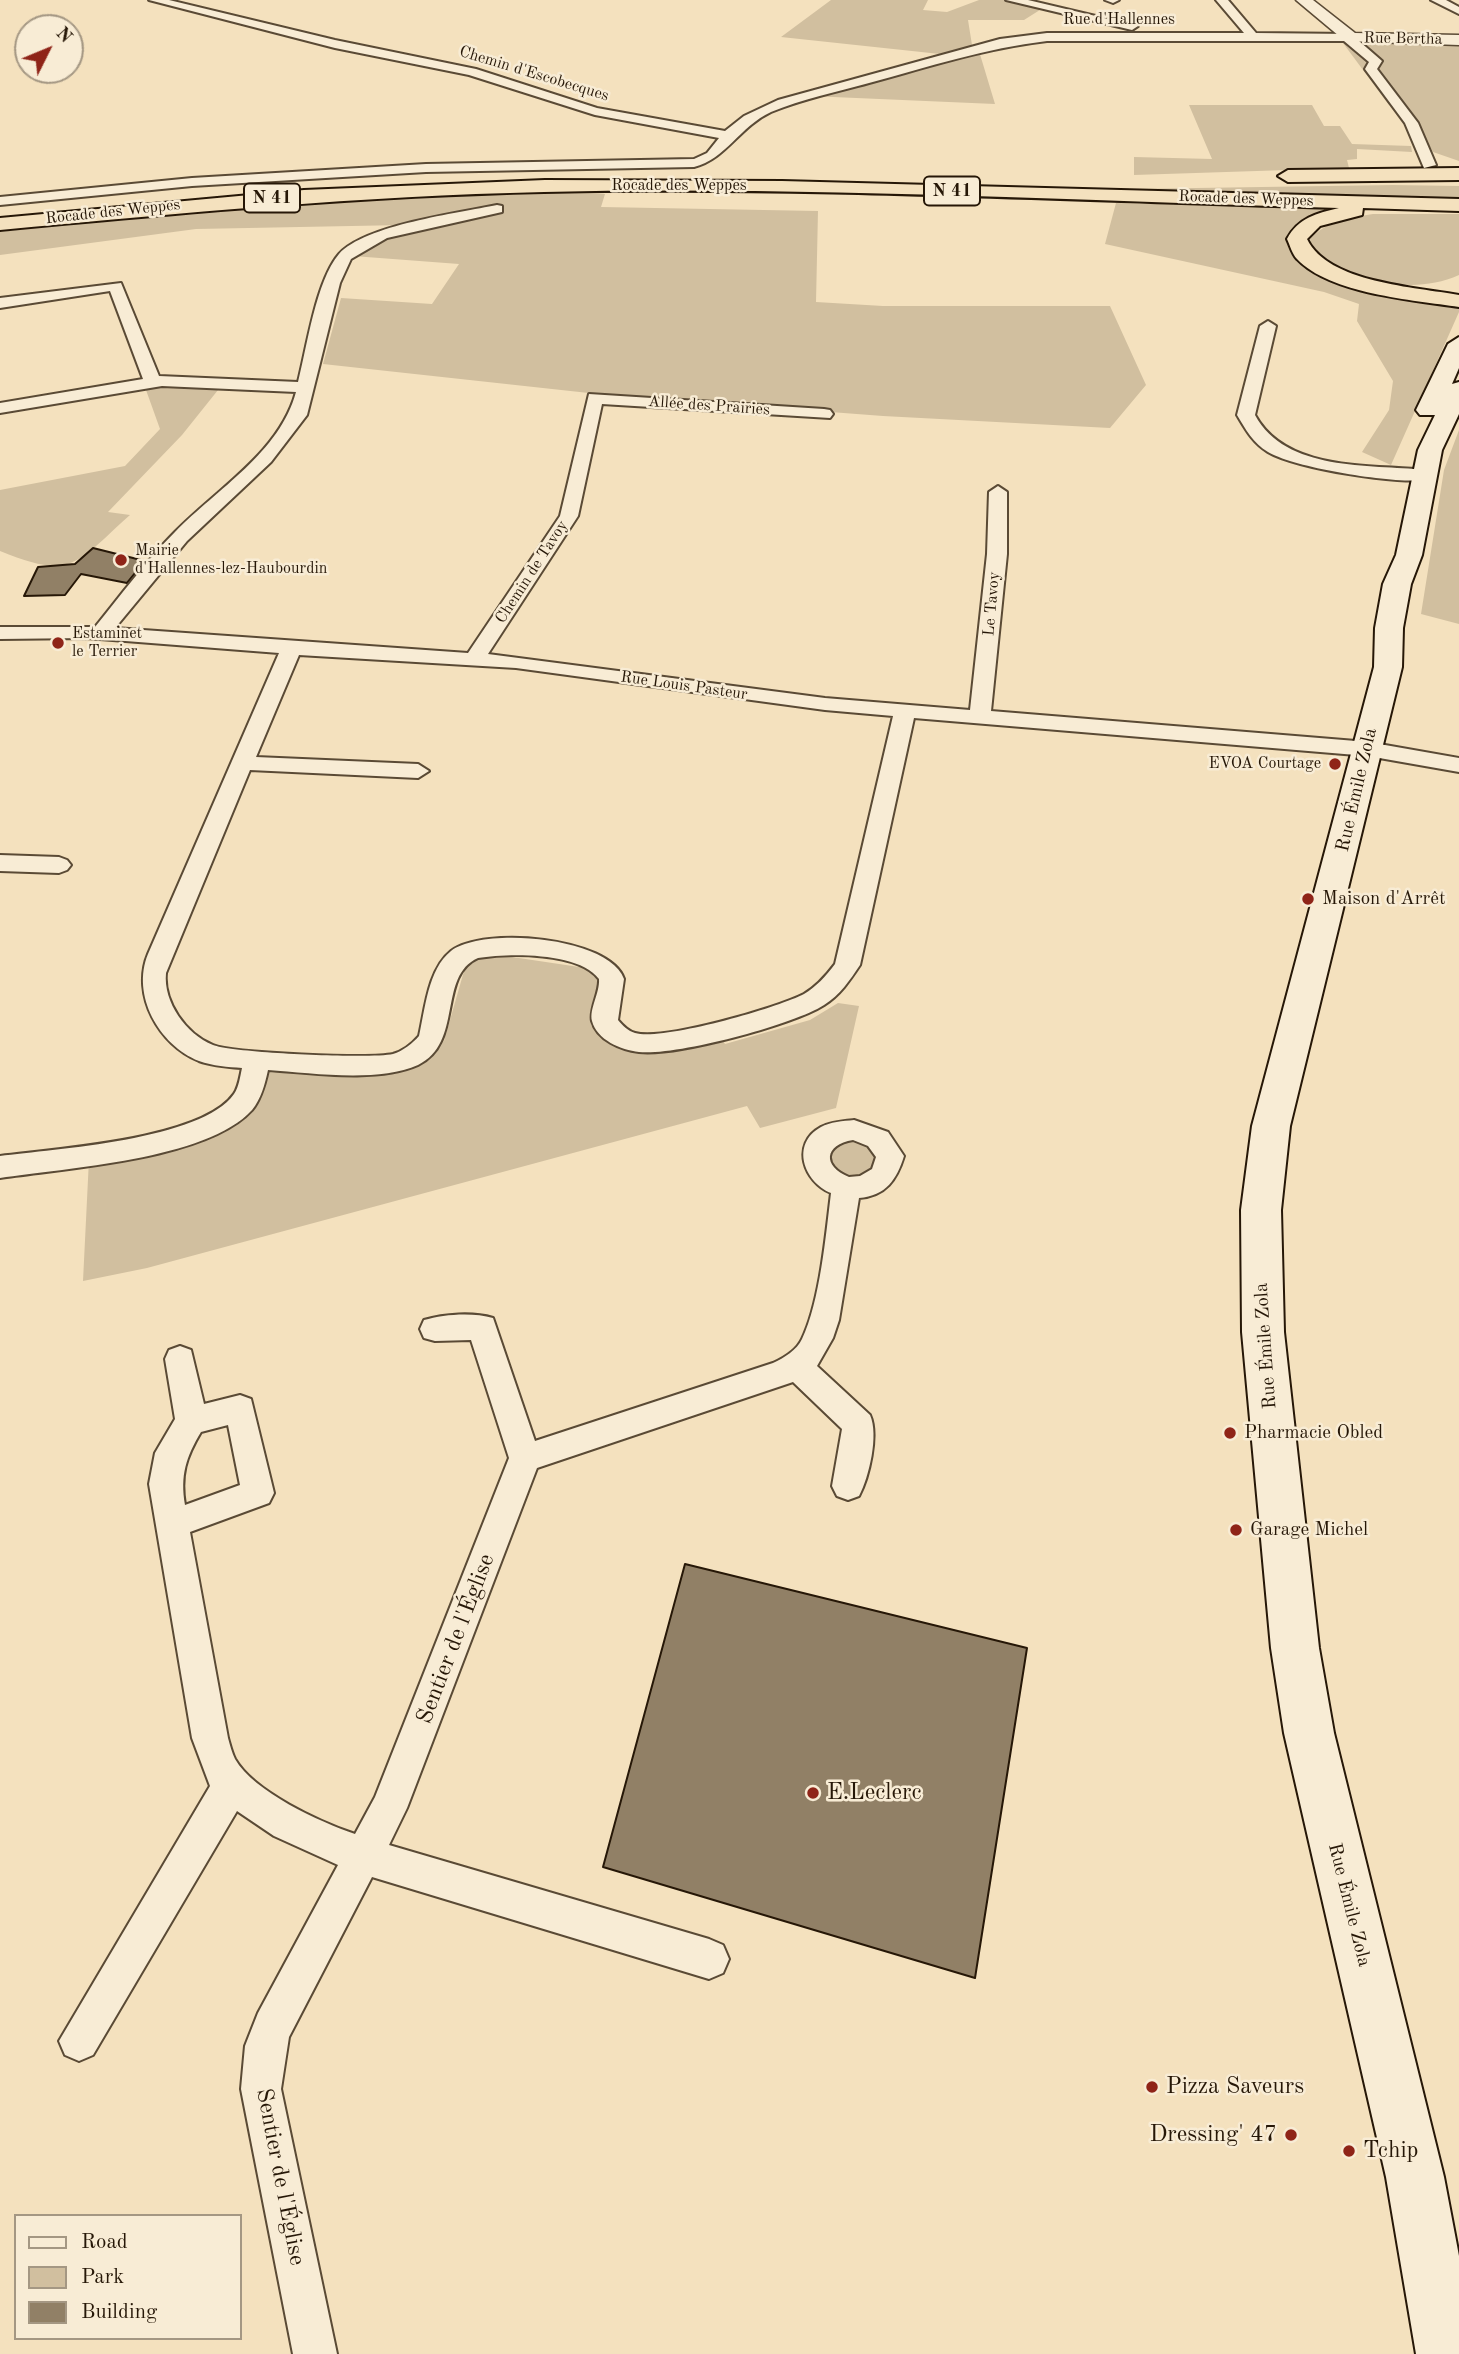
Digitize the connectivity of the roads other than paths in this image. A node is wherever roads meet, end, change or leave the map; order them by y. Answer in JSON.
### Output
{"nodes":[{"id":1,"x":155,"y":0,"type":"edge"},
{"id":2,"x":1012,"y":0,"type":"edge"},
{"id":3,"x":1222,"y":0,"type":"edge"},
{"id":4,"x":1304,"y":0,"type":"edge"},
{"id":5,"x":1437,"y":0,"type":"edge"},
{"id":6,"x":1459,"y":11,"type":"edge"},
{"id":7,"x":1179,"y":36,"type":"junction"},
{"id":8,"x":1252,"y":36,"type":"junction"},
{"id":9,"x":1348,"y":37,"type":"junction"},
{"id":10,"x":1459,"y":40,"type":"edge"},
{"id":11,"x":727,"y":136,"type":"junction"},
{"id":12,"x":1429,"y":165,"type":"dead end"},
{"id":13,"x":1459,"y":174,"type":"edge"},
{"id":14,"x":1270,"y":177,"type":"dead end"},
{"id":15,"x":1206,"y":178,"type":"dead end"},
{"id":16,"x":1037,"y":182,"type":"junction"},
{"id":17,"x":1459,"y":182,"type":"edge"},
{"id":18,"x":0,"y":201,"type":"edge"},
{"id":19,"x":1459,"y":207,"type":"edge"},
{"id":20,"x":497,"y":209,"type":"dead end"},
{"id":21,"x":0,"y":217,"type":"edge"},
{"id":22,"x":0,"y":224,"type":"edge"},
{"id":23,"x":1459,"y":283,"type":"edge"},
{"id":24,"x":1376,"y":285,"type":"junction"},
{"id":25,"x":1459,"y":300,"type":"edge"},
{"id":26,"x":0,"y":303,"type":"edge"},
{"id":27,"x":1268,"y":327,"type":"dead end"},
{"id":28,"x":1457,"y":348,"type":"edge"},
{"id":29,"x":153,"y":382,"type":"junction"},
{"id":30,"x":306,"y":387,"type":"junction"},
{"id":31,"x":1459,"y":389,"type":"edge"},
{"id":32,"x":594,"y":398,"type":"joint"},
{"id":33,"x":0,"y":408,"type":"edge"},
{"id":34,"x":824,"y":414,"type":"dead end"},
{"id":35,"x":1416,"y":474,"type":"junction"},
{"id":36,"x":998,"y":492,"type":"dead end"},
{"id":37,"x":0,"y":633,"type":"edge"},
{"id":38,"x":101,"y":633,"type":"junction"},
{"id":39,"x":292,"y":646,"type":"junction"},
{"id":40,"x":475,"y":658,"type":"junction"},
{"id":41,"x":905,"y":712,"type":"junction"},
{"id":42,"x":980,"y":717,"type":"junction"},
{"id":43,"x":1368,"y":749,"type":"junction"},
{"id":44,"x":242,"y":763,"type":"junction"},
{"id":45,"x":1459,"y":765,"type":"edge"},
{"id":46,"x":418,"y":771,"type":"dead end"},
{"id":47,"x":0,"y":863,"type":"edge"},
{"id":48,"x":59,"y":865,"type":"dead end"},
{"id":49,"x":258,"y":1059,"type":"junction"},
{"id":50,"x":0,"y":1167,"type":"edge"},
{"id":51,"x":846,"y":1187,"type":"dead end"},
{"id":52,"x":435,"y":1329,"type":"dead end"},
{"id":53,"x":180,"y":1359,"type":"dead end"},
{"id":54,"x":796,"y":1366,"type":"junction"},
{"id":55,"x":191,"y":1422,"type":"junction"},
{"id":56,"x":525,"y":1458,"type":"junction"},
{"id":57,"x":848,"y":1486,"type":"dead end"},
{"id":58,"x":173,"y":1524,"type":"junction"},
{"id":59,"x":232,"y":1784,"type":"junction"},
{"id":60,"x":364,"y":1856,"type":"junction"},
{"id":61,"x":709,"y":1959,"type":"dead end"},
{"id":62,"x":79,"y":2041,"type":"dead end"},
{"id":63,"x":315,"y":2354,"type":"edge"},
{"id":64,"x":1447,"y":2354,"type":"edge"}],
"edges":[{"from":1,"to":11,"type":"street","name":"Chemin d'Escobecques"},
{"from":2,"to":7,"type":"street"},
{"from":3,"to":8,"type":"street"},
{"from":4,"to":9,"type":"street"},
{"from":5,"to":6,"type":"street"},
{"from":7,"to":8,"type":"street","name":"Rue d'Hallennes"},
{"from":7,"to":11,"type":"street","name":"Rue d'Hallennes"},
{"from":8,"to":9,"type":"street","name":"Rue d'Hallennes"},
{"from":9,"to":10,"type":"street","name":"Rue Bertha"},
{"from":9,"to":12,"type":"street"},
{"from":11,"to":18,"type":"street"},
{"from":13,"to":14,"type":"highway"},
{"from":15,"to":16,"type":"highway"},
{"from":16,"to":17,"type":"highway","number":"N 41"},
{"from":16,"to":21,"type":"highway","name":"Rocade des Weppes","number":"N 41"},
{"from":19,"to":22,"type":"highway","name":"Rocade des Weppes","number":"N 41"},
{"from":19,"to":24,"type":"highway"},
{"from":20,"to":30,"type":"street"},
{"from":23,"to":24,"type":"highway"},
{"from":24,"to":25,"type":"highway"},
{"from":26,"to":29,"type":"street"},
{"from":27,"to":35,"type":"street"},
{"from":28,"to":35,"type":"main road"},
{"from":29,"to":30,"type":"street"},
{"from":29,"to":33,"type":"street"},
{"from":30,"to":38,"type":"street"},
{"from":31,"to":35,"type":"main road","name":"Rue Émile Zola"},
{"from":32,"to":34,"type":"street","name":"Allée des Prairies"},
{"from":32,"to":40,"type":"street","name":"Chemin de Tavoy"},
{"from":35,"to":43,"type":"main road","name":"Rue Émile Zola"},
{"from":36,"to":42,"type":"street","name":"Le Tavoy"},
{"from":37,"to":38,"type":"street","name":"Rue Louis Pasteur"},
{"from":38,"to":39,"type":"street","name":"Rue Louis Pasteur"},
{"from":39,"to":40,"type":"street","name":"Rue Louis Pasteur"},
{"from":39,"to":44,"type":"street"},
{"from":40,"to":41,"type":"street","name":"Rue Louis Pasteur"},
{"from":41,"to":42,"type":"street","name":"Rue Louis Pasteur"},
{"from":41,"to":49,"type":"street"},
{"from":42,"to":43,"type":"street","name":"Rue Louis Pasteur"},
{"from":43,"to":45,"type":"street","name":"Rue Louis Pasteur"},
{"from":43,"to":64,"type":"main road","name":"Rue Émile Zola"},
{"from":44,"to":46,"type":"street"},
{"from":44,"to":49,"type":"street"},
{"from":47,"to":48,"type":"street"},
{"from":49,"to":50,"type":"street"},
{"from":51,"to":54,"type":"street"},
{"from":52,"to":56,"type":"street"},
{"from":53,"to":55,"type":"street"},
{"from":54,"to":56,"type":"street"},
{"from":54,"to":57,"type":"street"},
{"from":55,"to":58,"type":"street"},
{"from":55,"to":58,"type":"street"},
{"from":56,"to":60,"type":"street","name":"Sentier de l'Église"},
{"from":58,"to":59,"type":"street"},
{"from":59,"to":60,"type":"street"},
{"from":59,"to":62,"type":"street"},
{"from":60,"to":61,"type":"street"},
{"from":60,"to":63,"type":"street","name":"Sentier de l'Église"}]}
